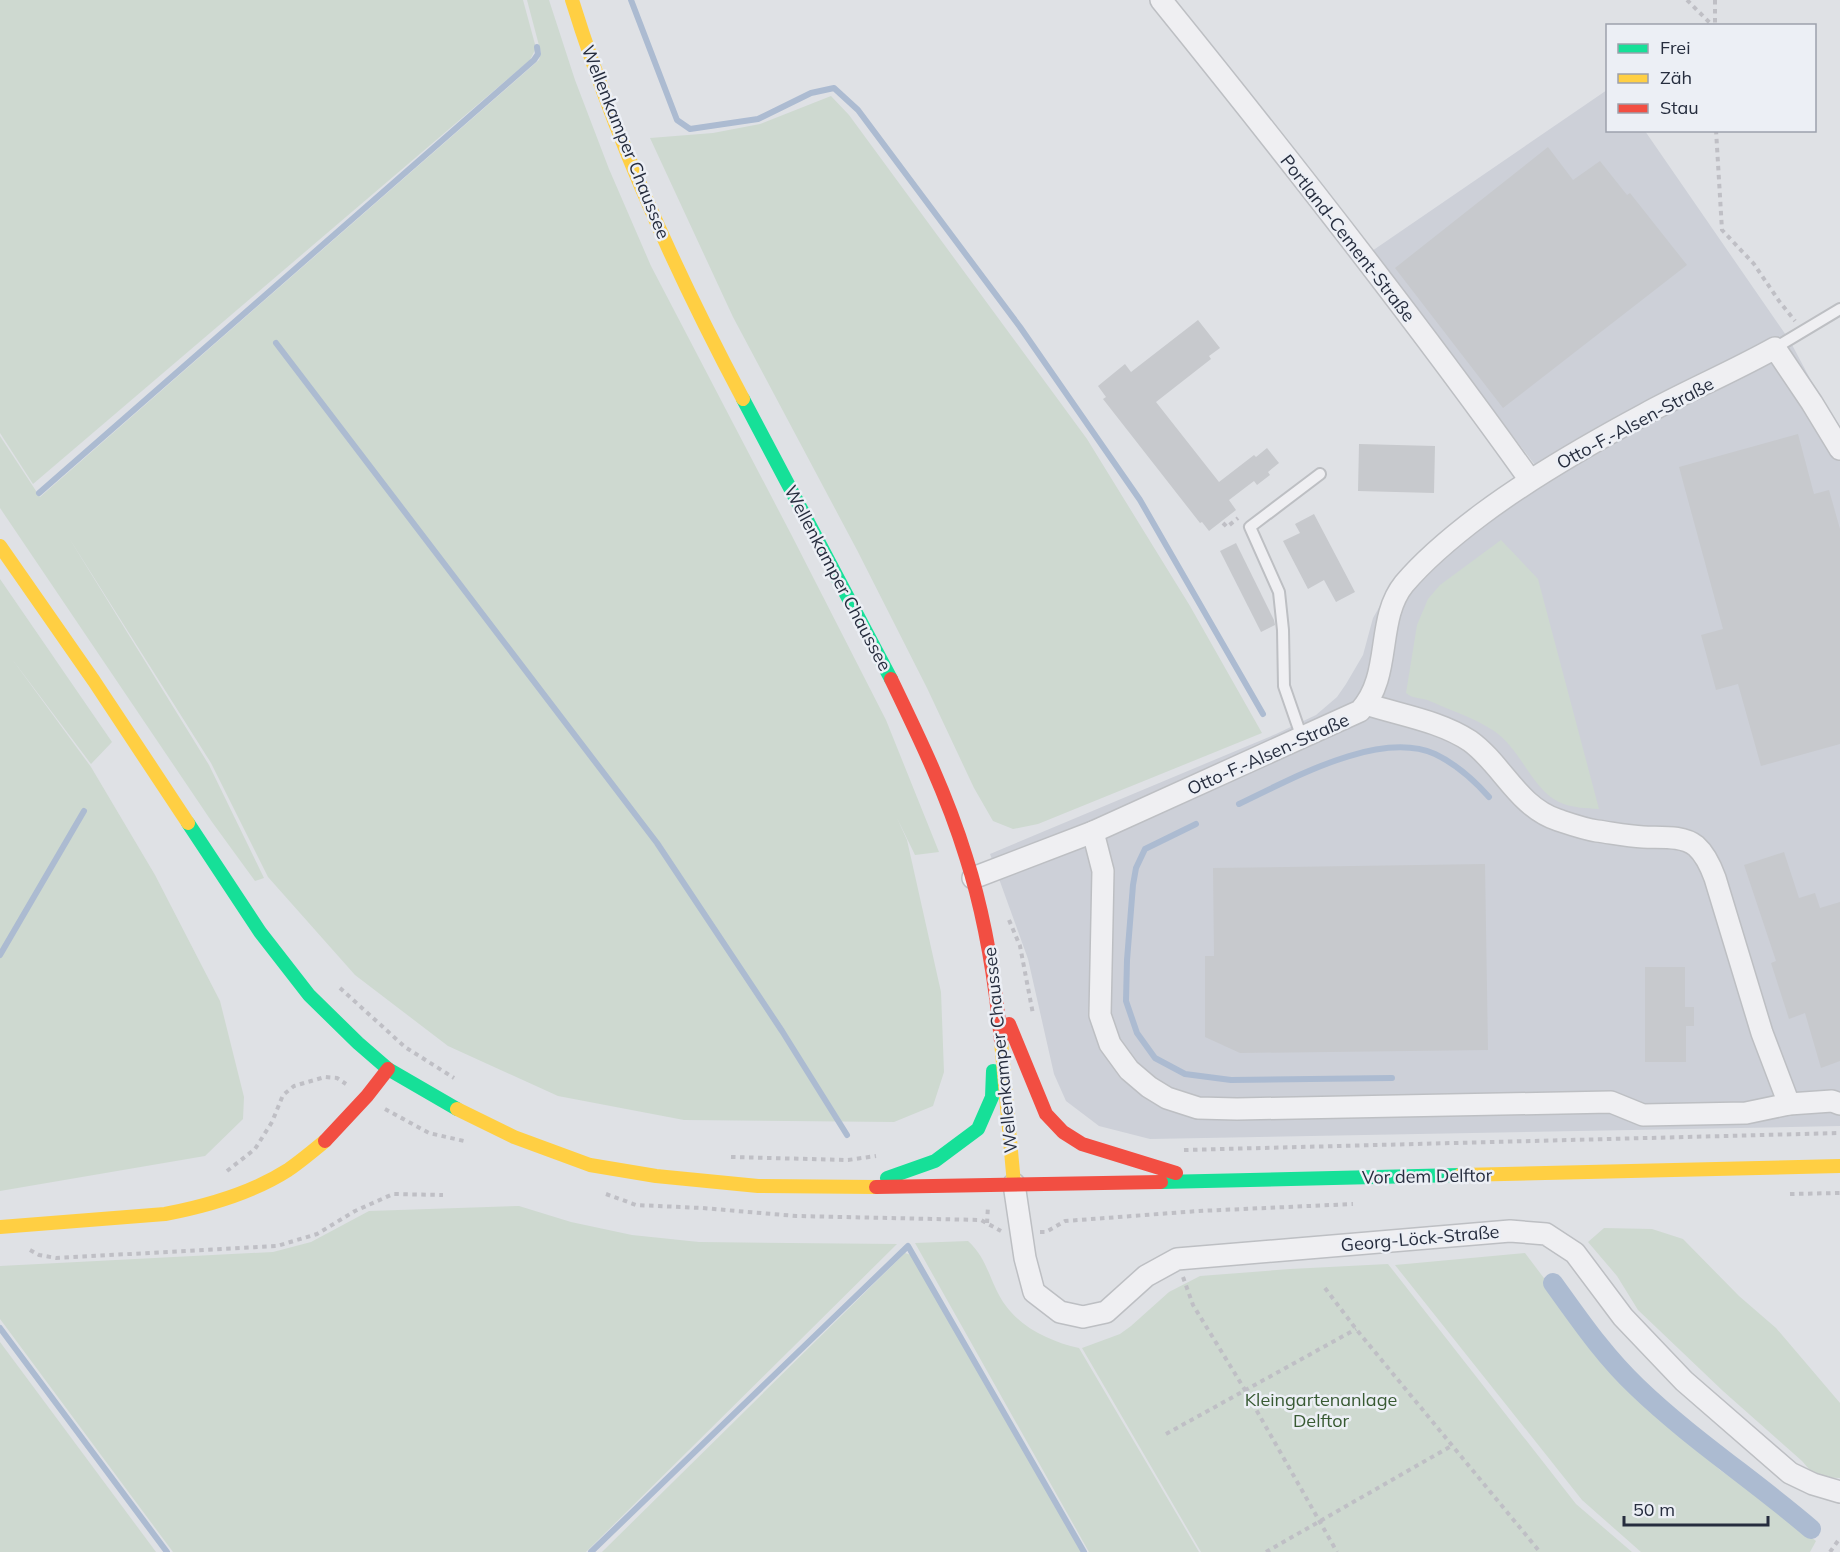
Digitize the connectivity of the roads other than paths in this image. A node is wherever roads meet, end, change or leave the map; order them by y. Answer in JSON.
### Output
{"nodes":[{"id":1,"x":572,"y":0,"type":"edge"},
{"id":2,"x":1161,"y":0,"type":"edge"},
{"id":3,"x":1840,"y":309,"type":"edge"},
{"id":4,"x":1774,"y":348,"type":"junction"},
{"id":5,"x":1840,"y":449,"type":"edge"},
{"id":6,"x":1320,"y":474,"type":"dead end"},
{"id":7,"x":1530,"y":480,"type":"junction"},
{"id":8,"x":0,"y":546,"type":"edge"},
{"id":9,"x":1366,"y":704,"type":"junction"},
{"id":10,"x":1302,"y":738,"type":"junction"},
{"id":11,"x":1093,"y":832,"type":"junction"},
{"id":12,"x":973,"y":878,"type":"junction"},
{"id":13,"x":997,"y":996,"type":"junction"},
{"id":14,"x":388,"y":1069,"type":"junction"},
{"id":15,"x":1789,"y":1104,"type":"junction"},
{"id":16,"x":1840,"y":1104,"type":"edge"},
{"id":17,"x":1840,"y":1166,"type":"edge"},
{"id":18,"x":1201,"y":1181,"type":"junction"},
{"id":19,"x":1014,"y":1184,"type":"junction"},
{"id":20,"x":863,"y":1187,"type":"junction"},
{"id":21,"x":6,"y":1227,"type":"edge"},
{"id":22,"x":1840,"y":1492,"type":"edge"}],
"edges":[{"from":1,"to":12,"type":"main road","name":"Wellenkamper Chaussee"},
{"from":2,"to":7,"type":"street","name":"Portland-Cement-Straße"},
{"from":3,"to":4,"type":"lane"},
{"from":4,"to":5,"type":"street"},
{"from":4,"to":7,"type":"street","name":"Otto-F.-Alsen-Straße"},
{"from":6,"to":10,"type":"lane"},
{"from":7,"to":9,"type":"street","name":"Otto-F.-Alsen-Straße"},
{"from":8,"to":14,"type":"main road","name":"Vor dem Delftor"},
{"from":9,"to":10,"type":"street","name":"Otto-F.-Alsen-Straße"},
{"from":9,"to":15,"type":"street"},
{"from":10,"to":11,"type":"street","name":"Otto-F.-Alsen-Straße"},
{"from":11,"to":12,"type":"street","name":"Otto-F.-Alsen-Straße"},
{"from":11,"to":15,"type":"street"},
{"from":12,"to":13,"type":"main road","name":"Wellenkamper Chaussee"},
{"from":13,"to":18,"type":"main road"},
{"from":13,"to":19,"type":"main road","name":"Wellenkamper Chaussee"},
{"from":13,"to":20,"type":"main road"},
{"from":14,"to":20,"type":"main road","name":"Vor dem Delftor"},
{"from":14,"to":21,"type":"main road"},
{"from":15,"to":16,"type":"street"},
{"from":17,"to":18,"type":"main road","name":"Vor dem Delftor"},
{"from":18,"to":19,"type":"main road","name":"Vor dem Delftor"},
{"from":19,"to":20,"type":"main road","name":"Vor dem Delftor"},
{"from":19,"to":22,"type":"street","name":"Georg-Löck-Straße"}]}
